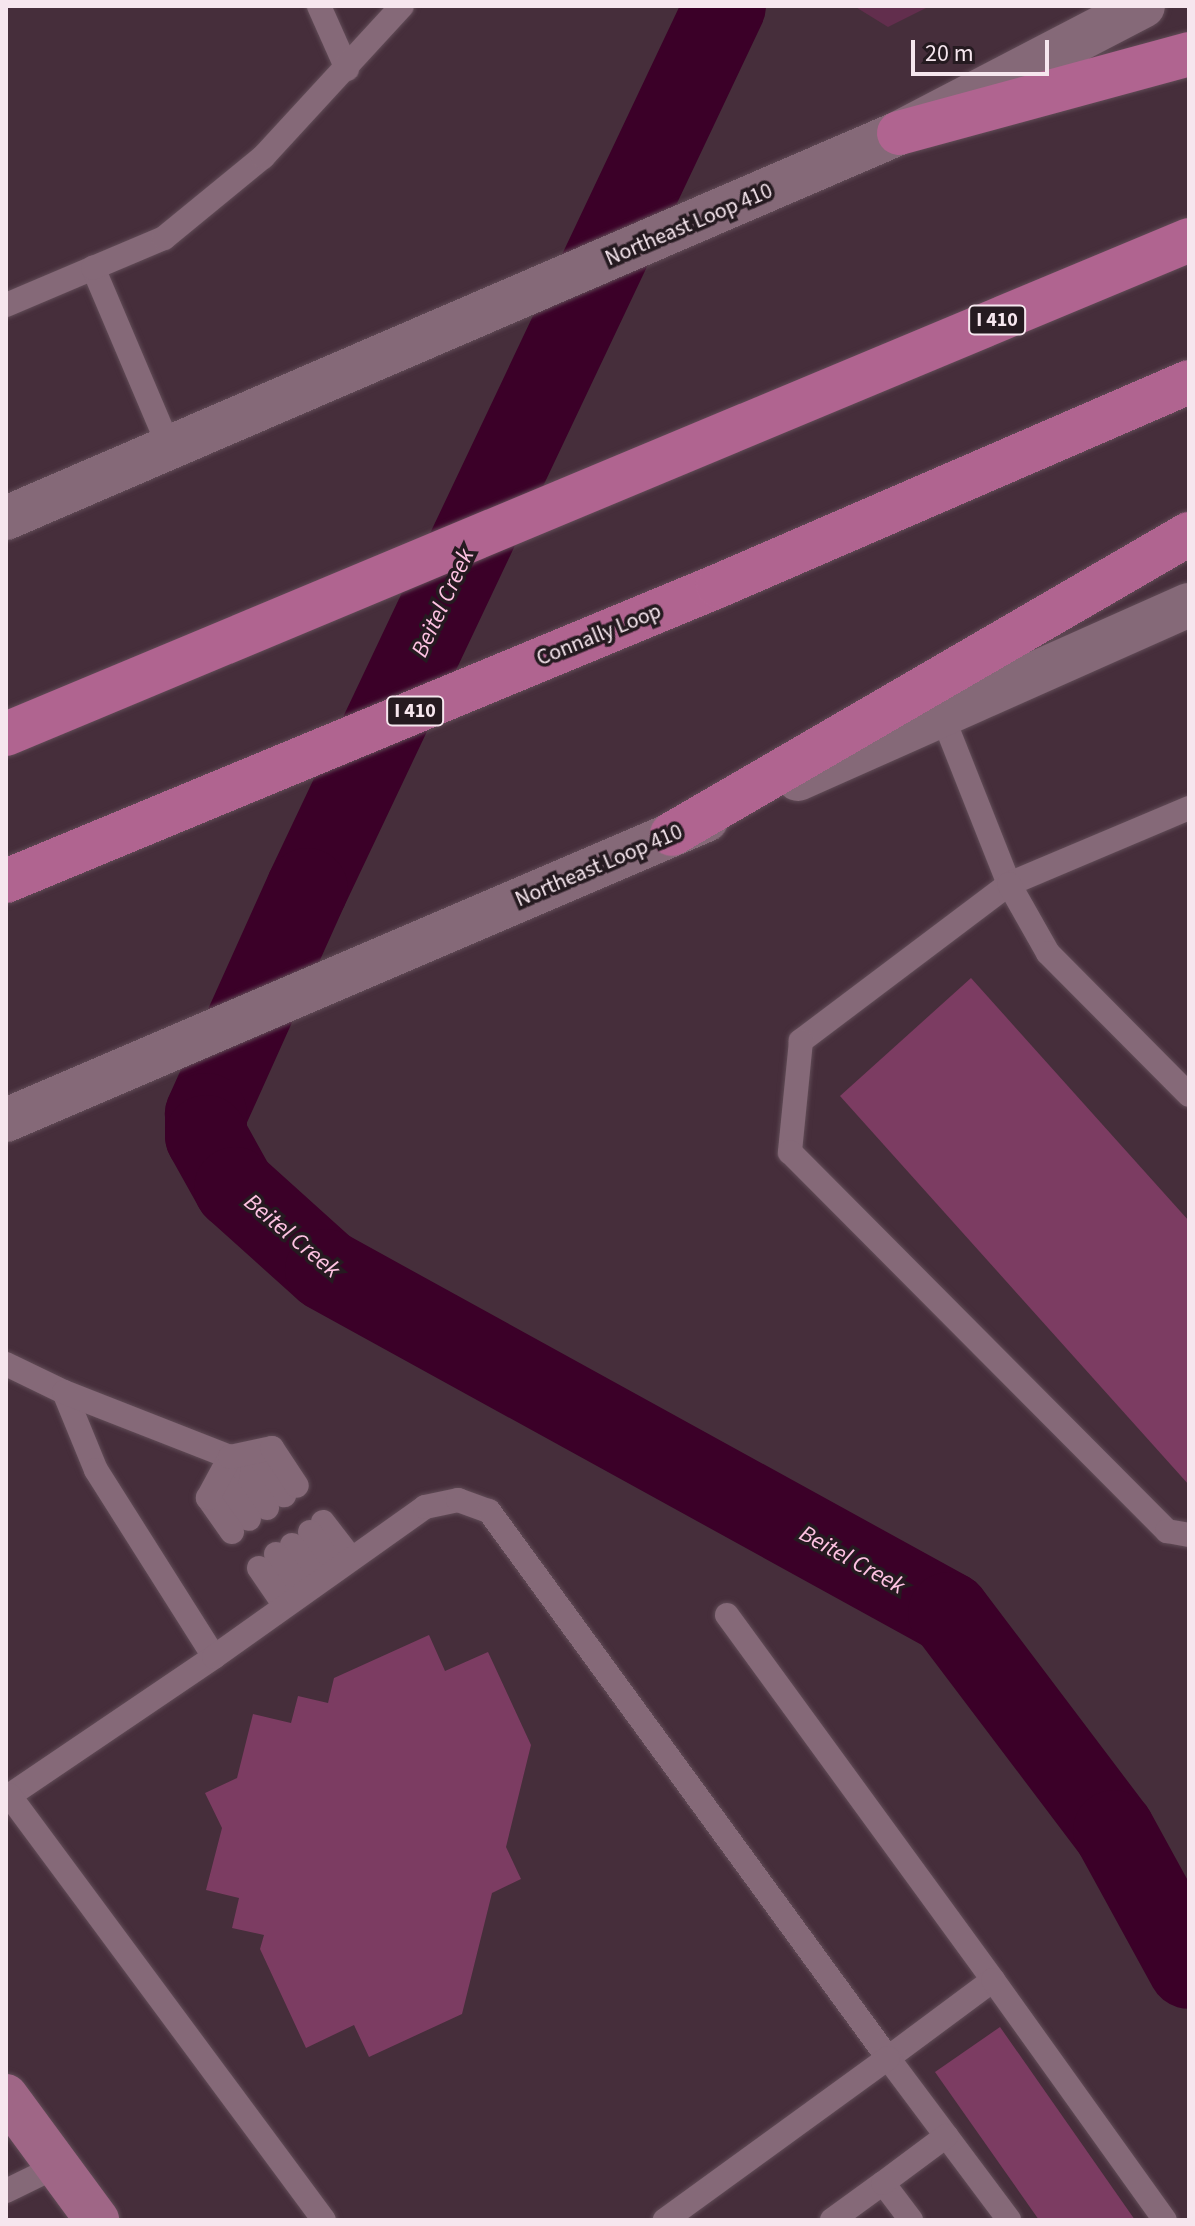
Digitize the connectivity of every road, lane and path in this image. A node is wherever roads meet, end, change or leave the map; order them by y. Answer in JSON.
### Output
{"nodes":[{"id":1,"x":319,"y":6,"type":"edge"},
{"id":2,"x":402,"y":6,"type":"edge"},
{"id":3,"x":1143,"y":6,"type":"edge"},
{"id":4,"x":1189,"y":54,"type":"edge"},
{"id":5,"x":347,"y":69,"type":"junction"},
{"id":6,"x":899,"y":133,"type":"junction"},
{"id":7,"x":1189,"y":240,"type":"edge"},
{"id":8,"x":93,"y":268,"type":"junction"},
{"id":9,"x":6,"y":305,"type":"edge"},
{"id":10,"x":1189,"y":382,"type":"edge"},
{"id":11,"x":170,"y":449,"type":"junction"},
{"id":12,"x":6,"y":518,"type":"edge"},
{"id":13,"x":1189,"y":534,"type":"edge"},
{"id":14,"x":1189,"y":605,"type":"edge"},
{"id":15,"x":942,"y":715,"type":"junction"},
{"id":16,"x":6,"y":734,"type":"edge"},
{"id":17,"x":1189,"y":808,"type":"edge"},
{"id":18,"x":672,"y":834,"type":"junction"},
{"id":19,"x":6,"y":881,"type":"edge"},
{"id":20,"x":1009,"y":884,"type":"junction"},
{"id":21,"x":1189,"y":1095,"type":"edge"},
{"id":22,"x":6,"y":1120,"type":"edge"},
{"id":23,"x":6,"y":1364,"type":"edge"},
{"id":24,"x":64,"y":1392,"type":"junction"},
{"id":25,"x":230,"y":1457,"type":"junction"},
{"id":26,"x":266,"y":1508,"type":"junction"},
{"id":27,"x":1189,"y":1535,"type":"edge"},
{"id":28,"x":318,"y":1581,"type":"junction"},
{"id":29,"x":727,"y":1615,"type":"dead end"},
{"id":30,"x":214,"y":1657,"type":"junction"},
{"id":31,"x":8,"y":1797,"type":"edge"},
{"id":32,"x":993,"y":1980,"type":"junction"},
{"id":33,"x":888,"y":2058,"type":"junction"},
{"id":34,"x":6,"y":2096,"type":"edge"},
{"id":35,"x":946,"y":2136,"type":"junction"},
{"id":36,"x":57,"y":2166,"type":"junction"},
{"id":37,"x":883,"y":2183,"type":"junction"},
{"id":38,"x":6,"y":2191,"type":"edge"},
{"id":39,"x":97,"y":2220,"type":"edge"},
{"id":40,"x":324,"y":2220,"type":"edge"},
{"id":41,"x":665,"y":2220,"type":"edge"},
{"id":42,"x":832,"y":2220,"type":"edge"},
{"id":43,"x":911,"y":2220,"type":"edge"},
{"id":44,"x":1009,"y":2220,"type":"edge"},
{"id":45,"x":1165,"y":2220,"type":"edge"}],
"edges":[{"from":1,"to":5,"type":"lane"},
{"from":2,"to":5,"type":"lane"},
{"from":3,"to":6,"type":"main road","name":"Northeast Loop 410"},
{"from":4,"to":6,"type":"highway"},
{"from":5,"to":8,"type":"lane"},
{"from":6,"to":11,"type":"main road","name":"Northeast Loop 410"},
{"from":7,"to":16,"type":"highway","number":"I 410"},
{"from":8,"to":9,"type":"lane"},
{"from":8,"to":11,"type":"lane"},
{"from":10,"to":19,"type":"highway","name":"Connally Loop","number":"I 410"},
{"from":11,"to":12,"type":"main road","name":"Northeast Loop 410"},
{"from":13,"to":18,"type":"highway"},
{"from":14,"to":15,"type":"main road","name":"Northeast Loop 410"},
{"from":15,"to":18,"type":"main road","name":"Northeast Loop 410"},
{"from":15,"to":20,"type":"lane"},
{"from":17,"to":20,"type":"lane"},
{"from":18,"to":22,"type":"main road","name":"Northeast Loop 410"},
{"from":20,"to":21,"type":"lane"},
{"from":20,"to":27,"type":"lane"},
{"from":23,"to":24,"type":"lane"},
{"from":24,"to":25,"type":"lane"},
{"from":24,"to":30,"type":"lane"},
{"from":25,"to":26,"type":"lane"},
{"from":25,"to":26,"type":"lane"},
{"from":25,"to":26,"type":"lane"},
{"from":28,"to":28,"type":"lane"},
{"from":28,"to":30,"type":"lane"},
{"from":28,"to":33,"type":"lane"},
{"from":29,"to":32,"type":"lane"},
{"from":30,"to":31,"type":"lane"},
{"from":31,"to":40,"type":"lane"},
{"from":32,"to":33,"type":"lane"},
{"from":32,"to":45,"type":"lane"},
{"from":33,"to":35,"type":"lane"},
{"from":33,"to":41,"type":"lane"},
{"from":34,"to":36,"type":"main road"},
{"from":35,"to":37,"type":"lane"},
{"from":35,"to":44,"type":"lane"},
{"from":36,"to":38,"type":"lane"},
{"from":36,"to":39,"type":"main road"},
{"from":37,"to":42,"type":"lane"},
{"from":37,"to":43,"type":"lane"}]}
